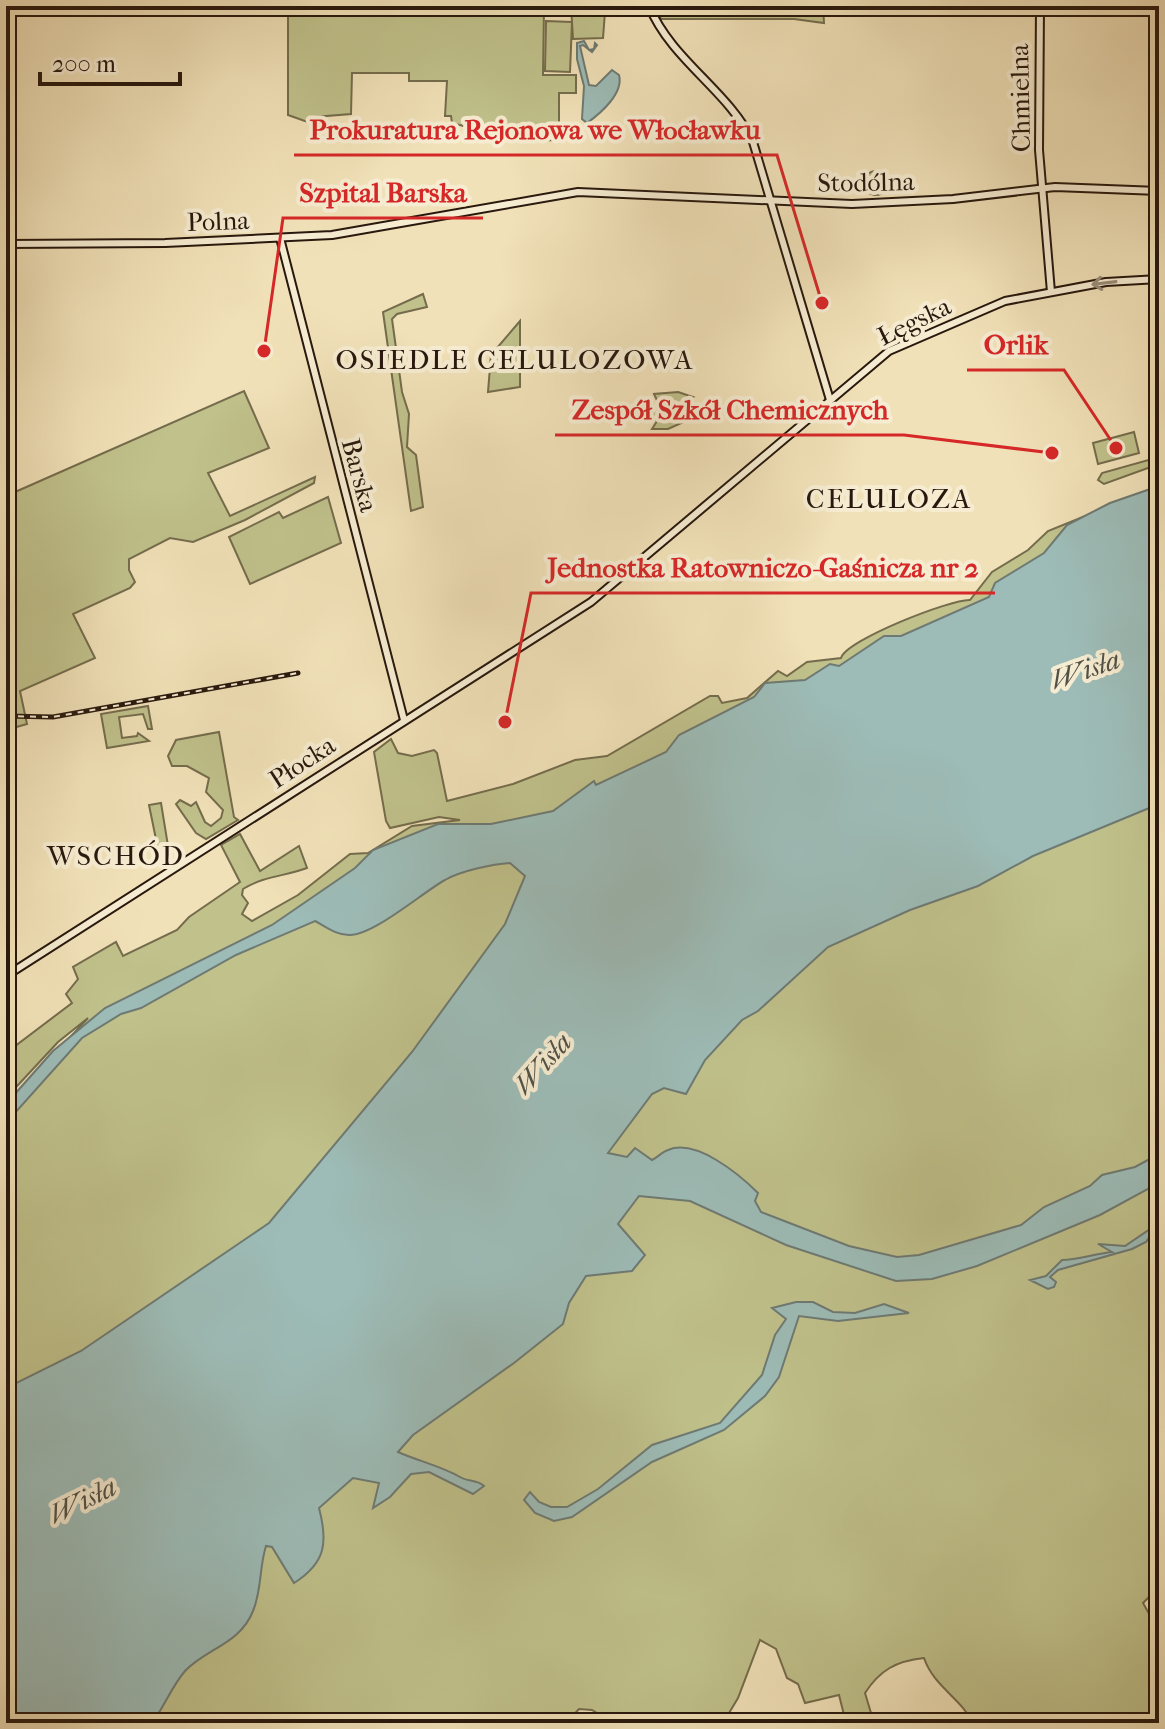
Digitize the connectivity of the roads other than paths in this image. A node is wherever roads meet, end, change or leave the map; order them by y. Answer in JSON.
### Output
{"nodes":[{"id":1,"x":649,"y":6,"type":"edge"},
{"id":2,"x":1040,"y":6,"type":"edge"},
{"id":3,"x":1044,"y":188,"type":"junction"},
{"id":4,"x":1159,"y":191,"type":"edge"},
{"id":5,"x":525,"y":201,"type":"joint"},
{"id":6,"x":773,"y":201,"type":"junction"},
{"id":7,"x":280,"y":238,"type":"junction"},
{"id":8,"x":6,"y":244,"type":"edge"},
{"id":9,"x":1159,"y":279,"type":"edge"},
{"id":10,"x":1051,"y":292,"type":"junction"},
{"id":11,"x":830,"y":400,"type":"junction"},
{"id":12,"x":618,"y":580,"type":"joint"},
{"id":13,"x":404,"y":720,"type":"junction"},
{"id":14,"x":6,"y":976,"type":"edge"}],
"edges":[{"from":1,"to":6,"type":"street"},
{"from":2,"to":3,"type":"street","name":"Chmielna"},
{"from":3,"to":4,"type":"street","name":"Stodólna"},
{"from":3,"to":6,"type":"street","name":"Stodólna"},
{"from":3,"to":10,"type":"street","name":"Chmielna"},
{"from":5,"to":6,"type":"street","name":"Stodólna"},
{"from":5,"to":7,"type":"street","name":"Polna"},
{"from":6,"to":11,"type":"street"},
{"from":7,"to":8,"type":"street","name":"Polna"},
{"from":7,"to":13,"type":"street","name":"Barska"},
{"from":9,"to":10,"type":"street","name":"Łęgska","one_way":true},
{"from":10,"to":11,"type":"street","name":"Łęgska"},
{"from":11,"to":12,"type":"street","name":"Łęgska"},
{"from":12,"to":13,"type":"street","name":"Płocka"},
{"from":13,"to":14,"type":"street","name":"Płocka"}]}
